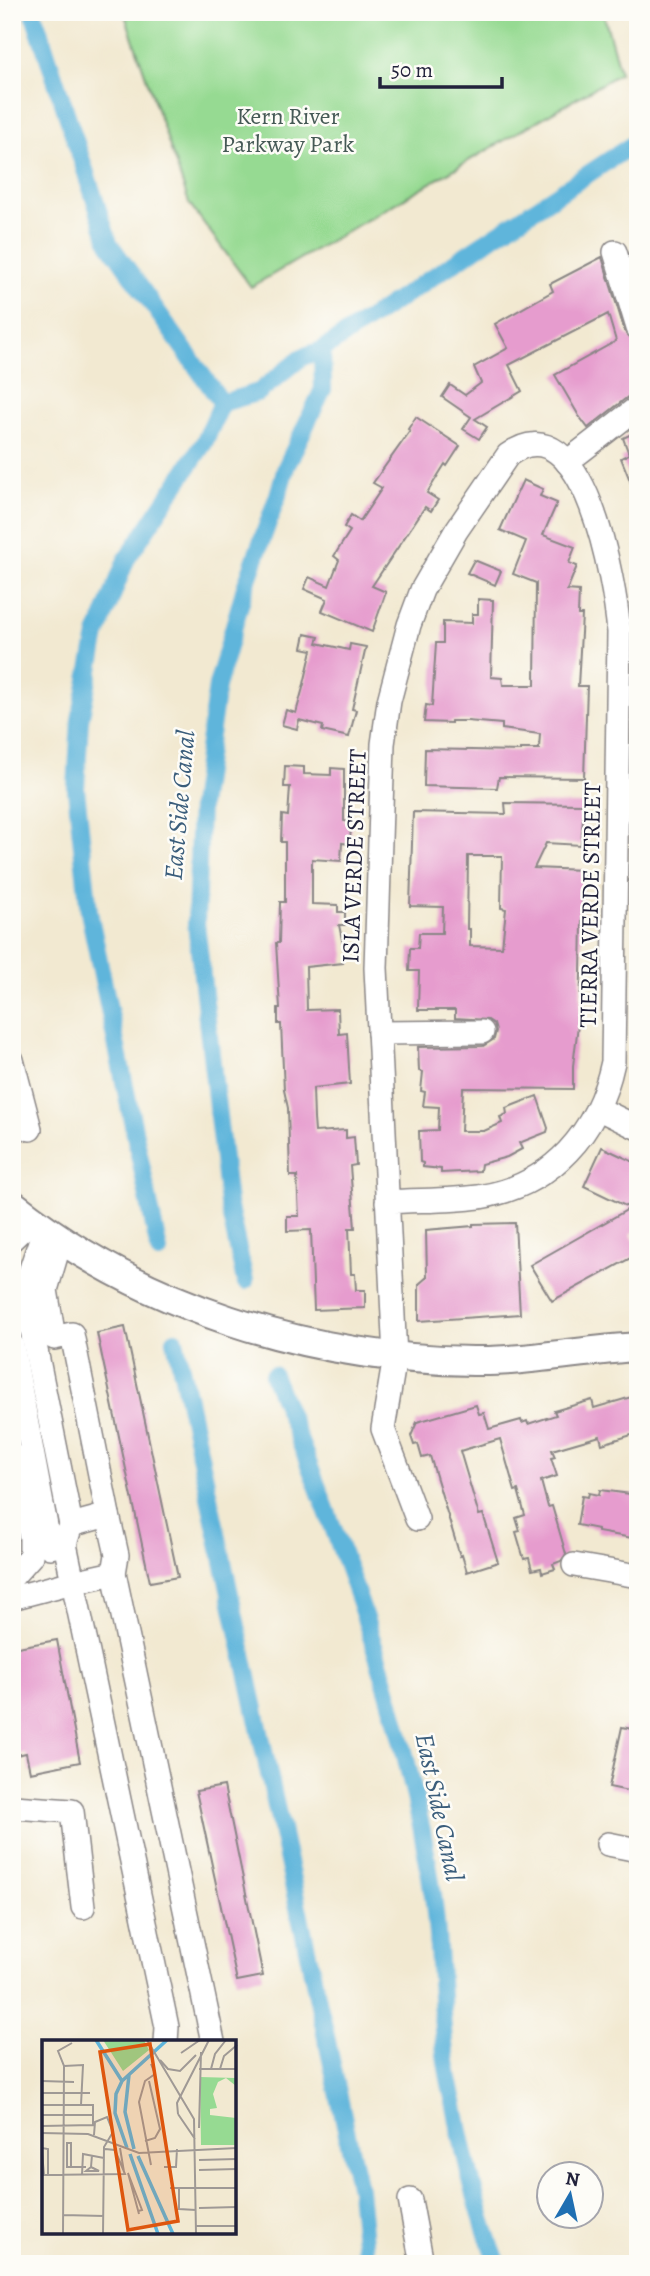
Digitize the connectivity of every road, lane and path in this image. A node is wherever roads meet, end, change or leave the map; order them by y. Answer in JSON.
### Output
{"nodes":[{"id":1,"x":615,"y":252,"type":"dead end"},
{"id":2,"x":638,"y":328,"type":"edge"},
{"id":3,"x":638,"y":407,"type":"edge"},
{"id":4,"x":568,"y":462,"type":"junction"},
{"id":5,"x":482,"y":1032,"type":"dead end"},
{"id":6,"x":379,"y":1033,"type":"junction"},
{"id":7,"x":12,"y":1060,"type":"edge"},
{"id":8,"x":599,"y":1109,"type":"junction"},
{"id":9,"x":12,"y":1118,"type":"edge"},
{"id":10,"x":638,"y":1128,"type":"edge"},
{"id":11,"x":387,"y":1202,"type":"junction"},
{"id":12,"x":38,"y":1222,"type":"edge"},
{"id":13,"x":12,"y":1239,"type":"edge"},
{"id":14,"x":12,"y":1345,"type":"edge"},
{"id":15,"x":638,"y":1347,"type":"edge"},
{"id":16,"x":395,"y":1357,"type":"junction"},
{"id":17,"x":15,"y":1376,"type":"edge"},
{"id":18,"x":12,"y":1455,"type":"edge"},
{"id":19,"x":108,"y":1515,"type":"junction"},
{"id":20,"x":418,"y":1519,"type":"dead end"},
{"id":21,"x":68,"y":1535,"type":"junction"},
{"id":22,"x":574,"y":1565,"type":"dead end"},
{"id":23,"x":114,"y":1573,"type":"junction"},
{"id":24,"x":638,"y":1576,"type":"edge"},
{"id":25,"x":12,"y":1577,"type":"edge"},
{"id":26,"x":73,"y":1582,"type":"junction"},
{"id":27,"x":12,"y":1598,"type":"edge"},
{"id":28,"x":13,"y":1807,"type":"edge"},
{"id":29,"x":608,"y":1844,"type":"dead end"},
{"id":30,"x":638,"y":1850,"type":"edge"},
{"id":31,"x":83,"y":1908,"type":"dead end"},
{"id":32,"x":166,"y":2040,"type":"edge"},
{"id":33,"x":213,"y":2040,"type":"edge"},
{"id":34,"x":410,"y":2200,"type":"dead end"},
{"id":35,"x":422,"y":2263,"type":"edge"}],
"edges":[{"from":1,"to":2,"type":"street"},
{"from":3,"to":4,"type":"street"},
{"from":4,"to":6,"type":"street","name":"ISLA VERDE STREET"},
{"from":4,"to":8,"type":"street","name":"TIERRA VERDE STREET"},
{"from":5,"to":6,"type":"street"},
{"from":6,"to":11,"type":"street","name":"ISLA VERDE STREET"},
{"from":7,"to":9,"type":"street"},
{"from":8,"to":10,"type":"street"},
{"from":8,"to":11,"type":"street","name":"TIERRA VERDE STREET"},
{"from":11,"to":16,"type":"street","name":"ISLA VERDE STREET"},
{"from":12,"to":13,"type":"street"},
{"from":12,"to":16,"type":"main road"},
{"from":12,"to":19,"type":"street"},
{"from":12,"to":21,"type":"street"},
{"from":14,"to":17,"type":"street"},
{"from":15,"to":16,"type":"main road"},
{"from":16,"to":20,"type":"street","name":"ISLA VERDE STREET"},
{"from":17,"to":21,"type":"street"},
{"from":18,"to":25,"type":"street"},
{"from":19,"to":21,"type":"street"},
{"from":19,"to":23,"type":"street"},
{"from":21,"to":26,"type":"street"},
{"from":22,"to":24,"type":"street"},
{"from":23,"to":26,"type":"street"},
{"from":23,"to":33,"type":"street"},
{"from":26,"to":27,"type":"street"},
{"from":26,"to":32,"type":"street"},
{"from":28,"to":31,"type":"street"},
{"from":29,"to":30,"type":"street"},
{"from":34,"to":35,"type":"street"}]}
